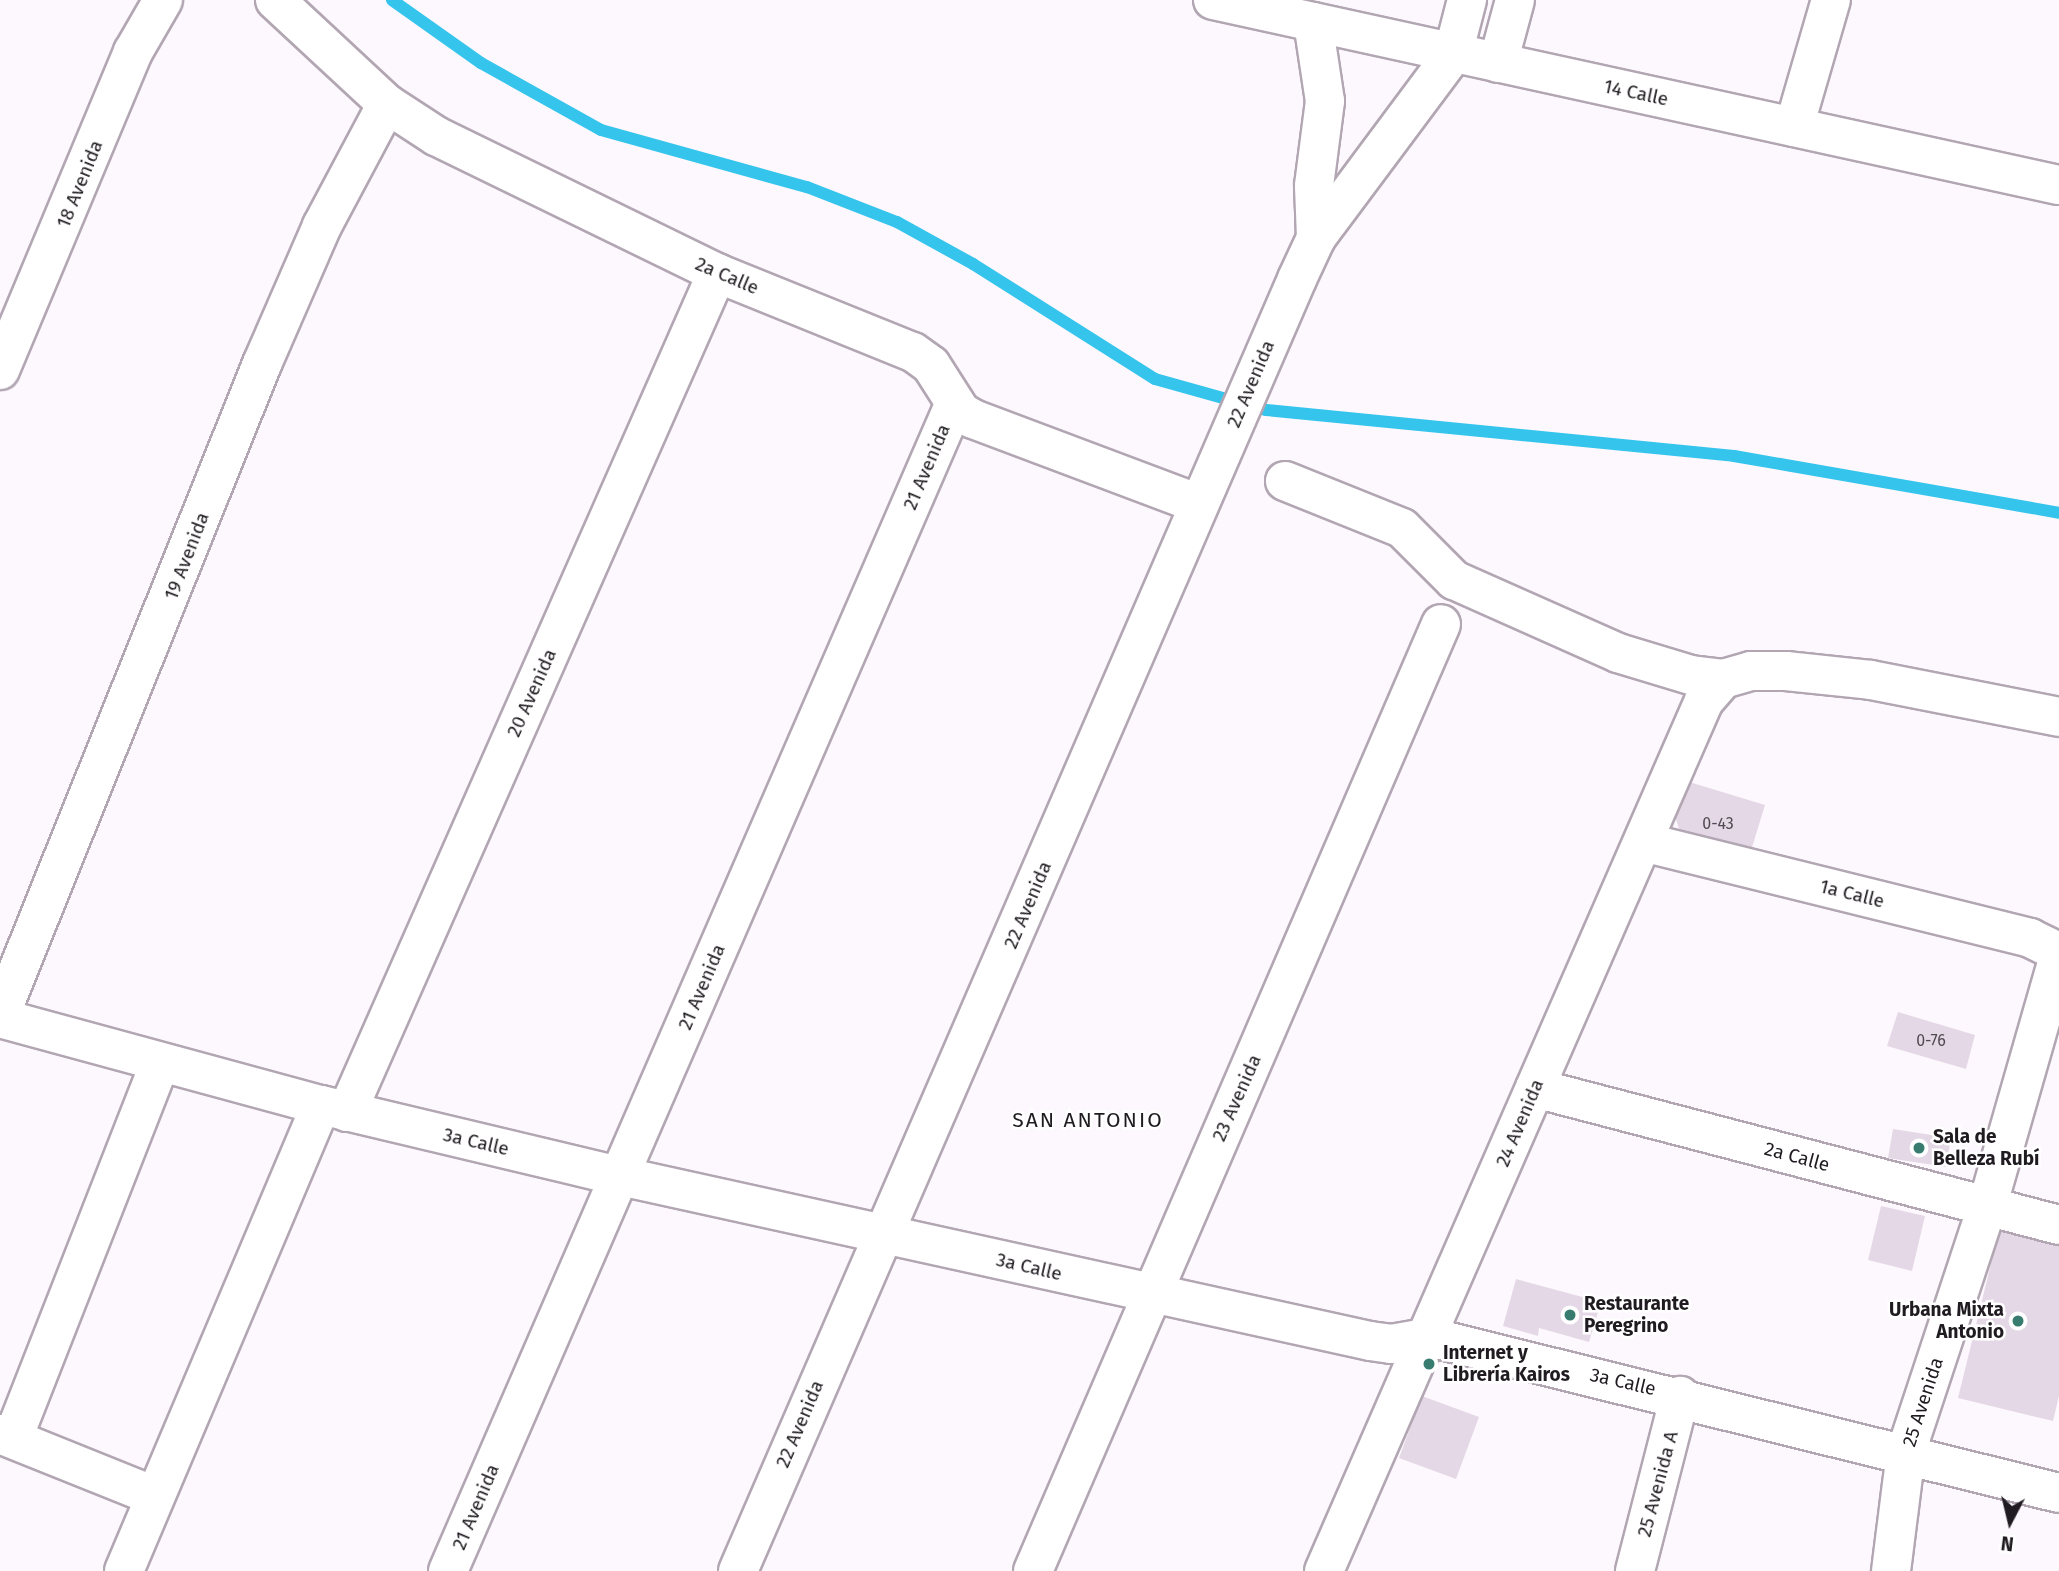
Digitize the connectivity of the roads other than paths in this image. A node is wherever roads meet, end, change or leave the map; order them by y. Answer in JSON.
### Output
{"nodes":[{"id":1,"x":163,"y":0,"type":"edge"},
{"id":2,"x":275,"y":0,"type":"edge"},
{"id":3,"x":1213,"y":0,"type":"edge"},
{"id":4,"x":1467,"y":0,"type":"edge"},
{"id":5,"x":1515,"y":0,"type":"edge"},
{"id":6,"x":1831,"y":0,"type":"edge"},
{"id":7,"x":1313,"y":22,"type":"junction"},
{"id":8,"x":1453,"y":54,"type":"junction"},
{"id":9,"x":1498,"y":63,"type":"junction"},
{"id":10,"x":387,"y":104,"type":"junction"},
{"id":11,"x":1794,"y":127,"type":"junction"},
{"id":12,"x":2059,"y":185,"type":"edge"},
{"id":13,"x":1316,"y":238,"type":"junction"},
{"id":14,"x":717,"y":273,"type":"junction"},
{"id":15,"x":0,"y":370,"type":"edge"},
{"id":16,"x":955,"y":403,"type":"junction"},
{"id":17,"x":1285,"y":481,"type":"dead end"},
{"id":18,"x":1206,"y":488,"type":"junction"},
{"id":19,"x":1441,"y":624,"type":"dead end"},
{"id":20,"x":1723,"y":679,"type":"junction"},
{"id":21,"x":2059,"y":717,"type":"edge"},
{"id":22,"x":1643,"y":842,"type":"junction"},
{"id":23,"x":2059,"y":954,"type":"edge"},
{"id":24,"x":0,"y":1016,"type":"edge"},
{"id":25,"x":160,"y":1063,"type":"junction"},
{"id":26,"x":1535,"y":1088,"type":"junction"},
{"id":27,"x":334,"y":1109,"type":"junction"},
{"id":28,"x":620,"y":1176,"type":"junction"},
{"id":29,"x":1987,"y":1207,"type":"junction"},
{"id":30,"x":2059,"y":1225,"type":"edge"},
{"id":31,"x":882,"y":1233,"type":"junction"},
{"id":32,"x":1151,"y":1295,"type":"junction"},
{"id":33,"x":1429,"y":1336,"type":"junction"},
{"id":34,"x":1681,"y":1396,"type":"junction"},
{"id":35,"x":6,"y":1436,"type":"edge"},
{"id":36,"x":1906,"y":1452,"type":"junction"},
{"id":37,"x":2059,"y":1493,"type":"edge"},
{"id":38,"x":154,"y":1496,"type":"junction"},
{"id":39,"x":124,"y":1571,"type":"edge"},
{"id":40,"x":449,"y":1571,"type":"edge"},
{"id":41,"x":738,"y":1571,"type":"edge"},
{"id":42,"x":1033,"y":1571,"type":"edge"},
{"id":43,"x":1324,"y":1571,"type":"edge"},
{"id":44,"x":1634,"y":1571,"type":"edge"},
{"id":45,"x":1891,"y":1571,"type":"edge"}],
"edges":[{"from":1,"to":15,"type":"street","name":"18 Avenida"},
{"from":2,"to":10,"type":"street","name":"2a Calle"},
{"from":3,"to":7,"type":"street","name":"14 Calle"},
{"from":4,"to":8,"type":"street"},
{"from":5,"to":9,"type":"street"},
{"from":6,"to":11,"type":"street"},
{"from":7,"to":8,"type":"street","name":"14 Calle"},
{"from":7,"to":13,"type":"street","name":"22 Avenida"},
{"from":8,"to":9,"type":"street","name":"14 Calle"},
{"from":8,"to":13,"type":"street","name":"22 Avenida"},
{"from":9,"to":11,"type":"street","name":"14 Calle"},
{"from":10,"to":14,"type":"street","name":"2a Calle"},
{"from":10,"to":24,"type":"street","name":"19 Avenida"},
{"from":11,"to":12,"type":"street","name":"14 Calle"},
{"from":13,"to":18,"type":"street","name":"22 Avenida"},
{"from":14,"to":16,"type":"street","name":"2a Calle"},
{"from":14,"to":27,"type":"street","name":"20 Avenida"},
{"from":16,"to":18,"type":"street","name":"2a Calle"},
{"from":16,"to":28,"type":"street","name":"21 Avenida"},
{"from":17,"to":20,"type":"street"},
{"from":18,"to":31,"type":"street","name":"22 Avenida"},
{"from":19,"to":32,"type":"street","name":"23 Avenida"},
{"from":20,"to":21,"type":"street"},
{"from":20,"to":22,"type":"street","name":"24 Avenida"},
{"from":22,"to":23,"type":"street","name":"1a Calle"},
{"from":22,"to":26,"type":"street","name":"24 Avenida"},
{"from":23,"to":29,"type":"street","name":"25 Avenida"},
{"from":24,"to":25,"type":"street","name":"3a Calle"},
{"from":25,"to":27,"type":"street","name":"3a Calle"},
{"from":25,"to":35,"type":"street"},
{"from":26,"to":29,"type":"street","name":"2a Calle"},
{"from":26,"to":33,"type":"street","name":"24 Avenida"},
{"from":27,"to":28,"type":"street","name":"3a Calle"},
{"from":27,"to":38,"type":"street","name":"20 Avenida"},
{"from":28,"to":31,"type":"street","name":"3a Calle"},
{"from":28,"to":40,"type":"street","name":"21 Avenida"},
{"from":29,"to":30,"type":"street","name":"2a Calle"},
{"from":29,"to":36,"type":"street","name":"25 Avenida"},
{"from":31,"to":32,"type":"street","name":"3a Calle"},
{"from":31,"to":41,"type":"street","name":"22 Avenida"},
{"from":32,"to":33,"type":"street","name":"3a Calle"},
{"from":32,"to":42,"type":"street","name":"23 Avenida"},
{"from":33,"to":34,"type":"street","name":"3a Calle"},
{"from":33,"to":43,"type":"street","name":"24 Avenida"},
{"from":34,"to":36,"type":"street","name":"3a Calle"},
{"from":34,"to":44,"type":"street","name":"25 Avenida A"},
{"from":35,"to":38,"type":"street"},
{"from":36,"to":37,"type":"street","name":"3a Calle"},
{"from":36,"to":45,"type":"street","name":"25 Avenida"},
{"from":38,"to":39,"type":"street","name":"20 Avenida"}]}
